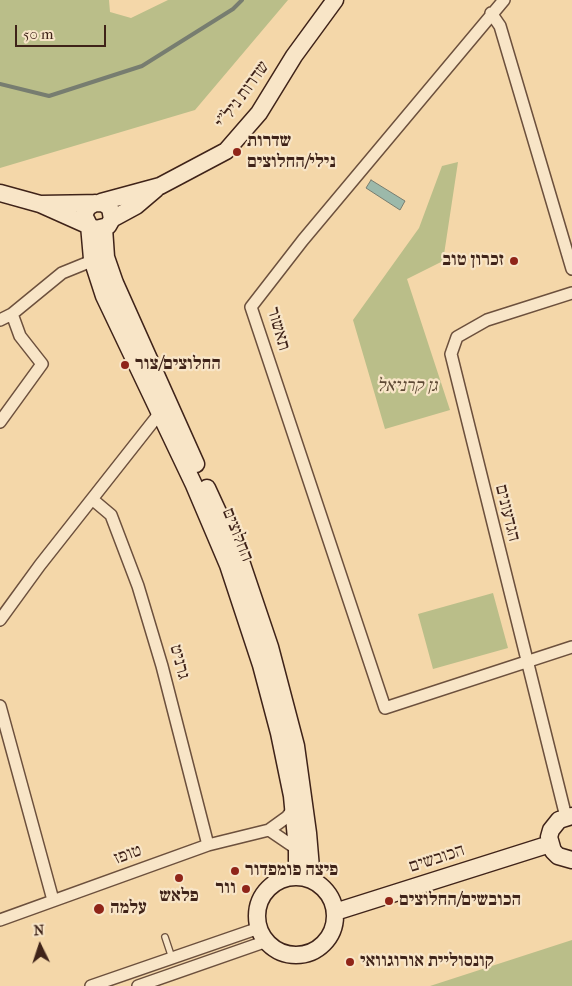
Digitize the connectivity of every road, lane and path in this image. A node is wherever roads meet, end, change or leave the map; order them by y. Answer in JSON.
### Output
{"nodes":[{"id":1,"x":335,"y":0,"type":"edge"},
{"id":2,"x":504,"y":0,"type":"edge"},
{"id":3,"x":491,"y":13,"type":"junction"},
{"id":4,"x":160,"y":186,"type":"junction"},
{"id":5,"x":0,"y":193,"type":"edge"},
{"id":6,"x":98,"y":202,"type":"junction"},
{"id":7,"x":40,"y":204,"type":"junction"},
{"id":8,"x":102,"y":224,"type":"junction"},
{"id":9,"x":99,"y":258,"type":"junction"},
{"id":10,"x":572,"y":269,"type":"edge"},
{"id":11,"x":572,"y":293,"type":"edge"},
{"id":12,"x":12,"y":314,"type":"junction"},
{"id":13,"x":0,"y":320,"type":"edge"},
{"id":14,"x":159,"y":414,"type":"junction"},
{"id":15,"x":0,"y":422,"type":"edge"},
{"id":16,"x":92,"y":499,"type":"junction"},
{"id":17,"x":0,"y":620,"type":"edge"},
{"id":18,"x":572,"y":647,"type":"edge"},
{"id":19,"x":526,"y":662,"type":"junction"},
{"id":20,"x":0,"y":706,"type":"edge"},
{"id":21,"x":293,"y":809,"type":"junction"},
{"id":22,"x":569,"y":817,"type":"edge"},
{"id":23,"x":269,"y":830,"type":"junction"},
{"id":24,"x":550,"y":844,"type":"junction"},
{"id":25,"x":208,"y":845,"type":"junction"},
{"id":26,"x":297,"y":849,"type":"junction"},
{"id":27,"x":572,"y":860,"type":"edge"},
{"id":28,"x":304,"y":878,"type":"junction"},
{"id":29,"x":53,"y":900,"type":"junction"},
{"id":30,"x":335,"y":912,"type":"junction"},
{"id":31,"x":0,"y":920,"type":"edge"},
{"id":32,"x":263,"y":934,"type":"junction"},
{"id":33,"x":165,"y":937,"type":"dead end"},
{"id":34,"x":172,"y":958,"type":"junction"},
{"id":35,"x":91,"y":986,"type":"edge"},
{"id":36,"x":138,"y":986,"type":"edge"}],
"edges":[{"from":1,"to":4,"type":"street","name":"שדרות ניל\"י"},
{"from":2,"to":3,"type":"street","name":"תאשור"},
{"from":3,"to":10,"type":"street"},
{"from":3,"to":19,"type":"street","name":"תאשור"},
{"from":4,"to":6,"type":"street","name":"שדרות ניל\"י"},
{"from":4,"to":8,"type":"street","name":"שדרות ניל\"י"},
{"from":5,"to":7,"type":"street","name":"שדרות ניל\"י"},
{"from":6,"to":7,"type":"street","name":"שדרות ניל\"י"},
{"from":6,"to":8,"type":"street"},
{"from":6,"to":8,"type":"street","name":"החלוצים"},
{"from":7,"to":8,"type":"street","name":"שדרות ניל\"י"},
{"from":8,"to":9,"type":"street","name":"החלוצים"},
{"from":9,"to":12,"type":"street"},
{"from":9,"to":14,"type":"street","name":"החלוצים"},
{"from":9,"to":28,"type":"street","name":"החלוצים"},
{"from":11,"to":19,"type":"street","name":"הגדעונים"},
{"from":12,"to":13,"type":"street"},
{"from":12,"to":15,"type":"street"},
{"from":14,"to":16,"type":"street"},
{"from":14,"to":21,"type":"street","name":"החלוצים"},
{"from":16,"to":17,"type":"street"},
{"from":16,"to":25,"type":"street","name":"גרניט"},
{"from":18,"to":19,"type":"street"},
{"from":19,"to":22,"type":"street","name":"הגדעונים"},
{"from":20,"to":29,"type":"street"},
{"from":21,"to":23,"type":"street","name":"טופז"},
{"from":21,"to":26,"type":"street","name":"החלוצים"},
{"from":22,"to":24,"type":"street"},
{"from":23,"to":25,"type":"street","name":"טופז"},
{"from":23,"to":26,"type":"street"},
{"from":24,"to":27,"type":"street"},
{"from":24,"to":30,"type":"street","name":"הכובשים"},
{"from":25,"to":29,"type":"street","name":"טופז"},
{"from":26,"to":28,"type":"street","name":"החלוצים"},
{"from":28,"to":30,"type":"street"},
{"from":28,"to":32,"type":"street"},
{"from":29,"to":31,"type":"street","name":"טופז"},
{"from":30,"to":32,"type":"street"},
{"from":32,"to":34,"type":"street"},
{"from":32,"to":36,"type":"street"},
{"from":33,"to":34,"type":"lane"},
{"from":34,"to":35,"type":"street"}]}
